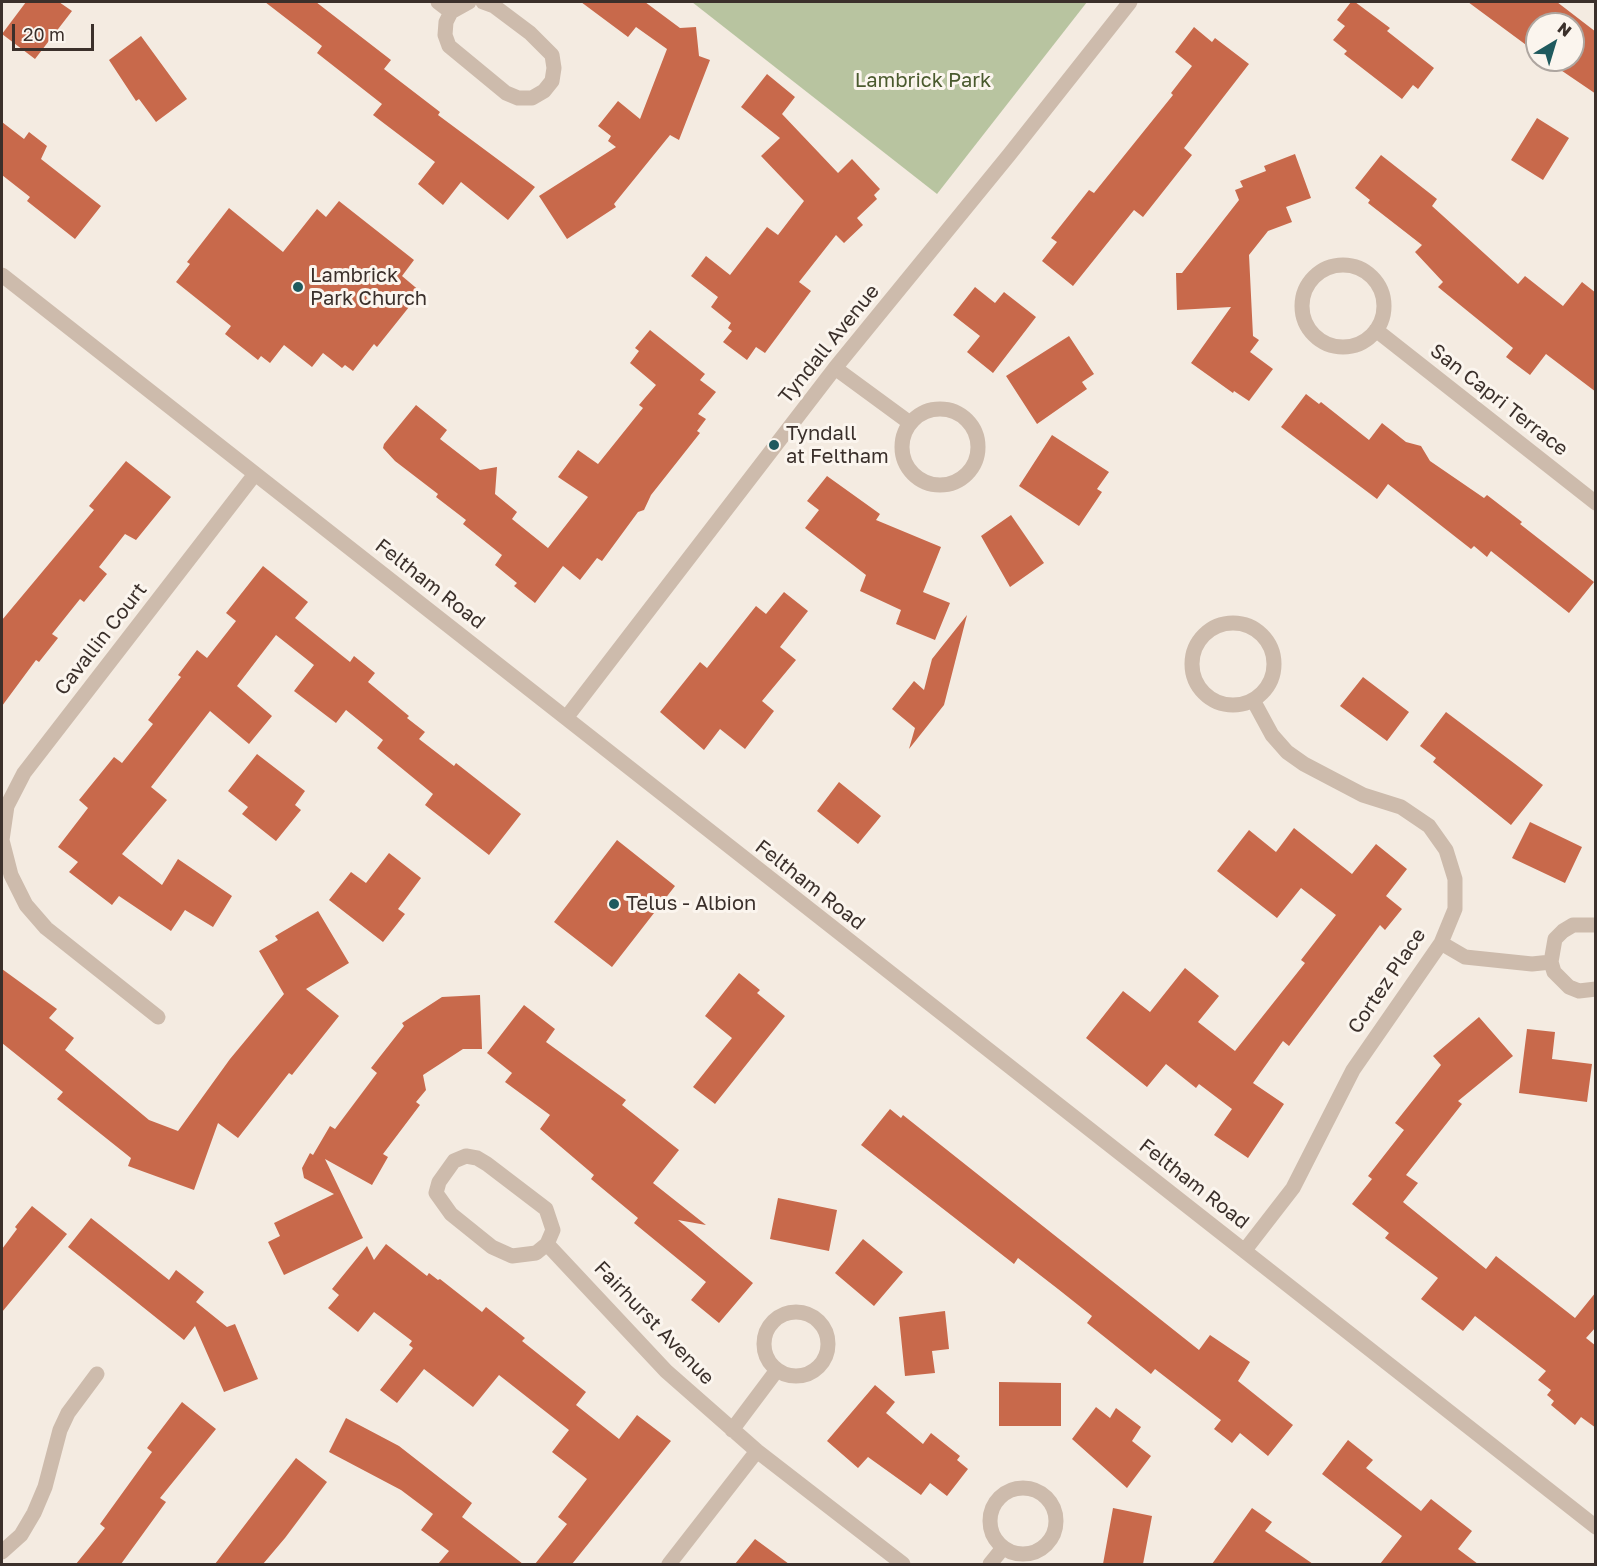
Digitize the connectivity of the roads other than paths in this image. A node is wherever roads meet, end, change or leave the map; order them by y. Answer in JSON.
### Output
{"nodes":[{"id":1,"x":438,"y":2,"type":"edge"},
{"id":2,"x":469,"y":2,"type":"edge"},
{"id":3,"x":483,"y":2,"type":"edge"},
{"id":4,"x":1130,"y":2,"type":"edge"},
{"id":5,"x":451,"y":12,"type":"junction"},
{"id":6,"x":2,"y":275,"type":"edge"},
{"id":7,"x":1376,"y":330,"type":"junction"},
{"id":8,"x":835,"y":368,"type":"junction"},
{"id":9,"x":910,"y":423,"type":"junction"},
{"id":10,"x":255,"y":474,"type":"junction"},
{"id":11,"x":1596,"y":503,"type":"edge"},
{"id":12,"x":1253,"y":700,"type":"junction"},
{"id":13,"x":566,"y":718,"type":"junction"},
{"id":14,"x":2,"y":840,"type":"edge"},
{"id":15,"x":1596,"y":925,"type":"edge"},
{"id":16,"x":1441,"y":943,"type":"junction"},
{"id":17,"x":1551,"y":962,"type":"junction"},
{"id":18,"x":1596,"y":989,"type":"edge"},
{"id":19,"x":158,"y":1017,"type":"dead end"},
{"id":20,"x":548,"y":1244,"type":"junction"},
{"id":21,"x":1245,"y":1250,"type":"junction"},
{"id":22,"x":777,"y":1370,"type":"junction"},
{"id":23,"x":97,"y":1374,"type":"dead end"},
{"id":24,"x":732,"y":1430,"type":"junction"},
{"id":25,"x":757,"y":1451,"type":"junction"},
{"id":26,"x":1596,"y":1527,"type":"edge"},
{"id":27,"x":1003,"y":1548,"type":"junction"},
{"id":28,"x":2,"y":1552,"type":"edge"},
{"id":29,"x":669,"y":1564,"type":"edge"},
{"id":30,"x":903,"y":1564,"type":"edge"},
{"id":31,"x":990,"y":1564,"type":"edge"}],
"edges":[{"from":1,"to":5,"type":"street"},
{"from":2,"to":5,"type":"street"},
{"from":3,"to":5,"type":"street"},
{"from":4,"to":8,"type":"street","name":"Tyndall Avenue"},
{"from":6,"to":10,"type":"street","name":"Feltham Road"},
{"from":7,"to":7,"type":"street"},
{"from":7,"to":11,"type":"street","name":"San Capri Terrace"},
{"from":8,"to":9,"type":"street"},
{"from":8,"to":13,"type":"street","name":"Tyndall Avenue"},
{"from":9,"to":9,"type":"street"},
{"from":10,"to":13,"type":"street","name":"Feltham Road"},
{"from":10,"to":14,"type":"street","name":"Cavallin Court"},
{"from":12,"to":12,"type":"street"},
{"from":12,"to":16,"type":"street","name":"Cortez Place"},
{"from":13,"to":21,"type":"street","name":"Feltham Road"},
{"from":14,"to":19,"type":"street","name":"Cavallin Court"},
{"from":15,"to":17,"type":"street"},
{"from":16,"to":17,"type":"street"},
{"from":16,"to":21,"type":"street","name":"Cortez Place"},
{"from":17,"to":18,"type":"street"},
{"from":20,"to":20,"type":"street"},
{"from":20,"to":24,"type":"street","name":"Fairhurst Avenue"},
{"from":21,"to":26,"type":"street","name":"Feltham Road"},
{"from":22,"to":22,"type":"street"},
{"from":22,"to":24,"type":"street"},
{"from":23,"to":28,"type":"street"},
{"from":24,"to":25,"type":"street","name":"Fairhurst Avenue"},
{"from":25,"to":29,"type":"street"},
{"from":25,"to":30,"type":"street","name":"Fairhurst Avenue"},
{"from":27,"to":27,"type":"street"},
{"from":27,"to":31,"type":"street"}]}
